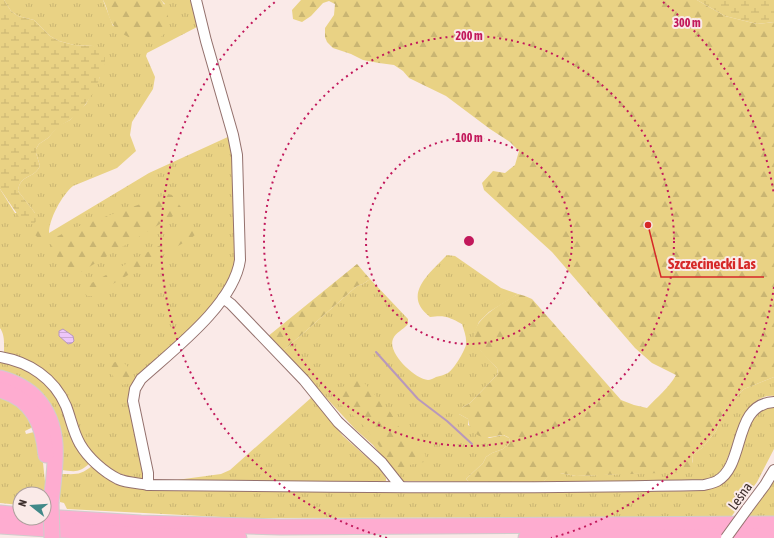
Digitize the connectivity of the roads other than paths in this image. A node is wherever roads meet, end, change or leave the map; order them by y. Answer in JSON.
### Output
{"nodes":[{"id":1,"x":196,"y":0,"type":"edge"},
{"id":2,"x":224,"y":298,"type":"junction"},
{"id":3,"x":0,"y":357,"type":"edge"},
{"id":4,"x":0,"y":378,"type":"edge"},
{"id":5,"x":0,"y":390,"type":"edge"},
{"id":6,"x":774,"y":402,"type":"edge"},
{"id":7,"x":774,"y":470,"type":"edge"},
{"id":8,"x":148,"y":485,"type":"junction"},
{"id":9,"x":49,"y":486,"type":"edge"},
{"id":10,"x":401,"y":487,"type":"junction"},
{"id":11,"x":52,"y":492,"type":"edge"},
{"id":12,"x":0,"y":512,"type":"edge"},
{"id":13,"x":12,"y":516,"type":"edge"},
{"id":14,"x":52,"y":517,"type":"edge"},
{"id":15,"x":12,"y":522,"type":"edge"},
{"id":16,"x":52,"y":523,"type":"edge"},
{"id":17,"x":774,"y":524,"type":"edge"},
{"id":18,"x":12,"y":525,"type":"edge"},
{"id":19,"x":0,"y":526,"type":"edge"},
{"id":20,"x":52,"y":526,"type":"edge"},
{"id":21,"x":0,"y":533,"type":"edge"},
{"id":22,"x":774,"y":536,"type":"edge"},
{"id":23,"x":52,"y":538,"type":"edge"},
{"id":24,"x":239,"y":538,"type":"edge"},
{"id":25,"x":526,"y":538,"type":"edge"},
{"id":26,"x":726,"y":538,"type":"edge"}],
"edges":[{"from":1,"to":2,"type":"street"},
{"from":2,"to":8,"type":"street"},
{"from":2,"to":10,"type":"street"},
{"from":3,"to":8,"type":"street"},
{"from":4,"to":11,"type":"highway"},
{"from":5,"to":9,"type":"highway"},
{"from":6,"to":10,"type":"street"},
{"from":7,"to":26,"type":"street","name":"Leśna","bridge":true},
{"from":8,"to":10,"type":"street"},
{"from":12,"to":13,"type":"highway"},
{"from":14,"to":17,"type":"highway"},
{"from":15,"to":19,"type":"highway"},
{"from":16,"to":24,"type":"highway"},
{"from":18,"to":21,"type":"highway"},
{"from":20,"to":23,"type":"highway","bridge":true},
{"from":22,"to":25,"type":"highway"}]}
